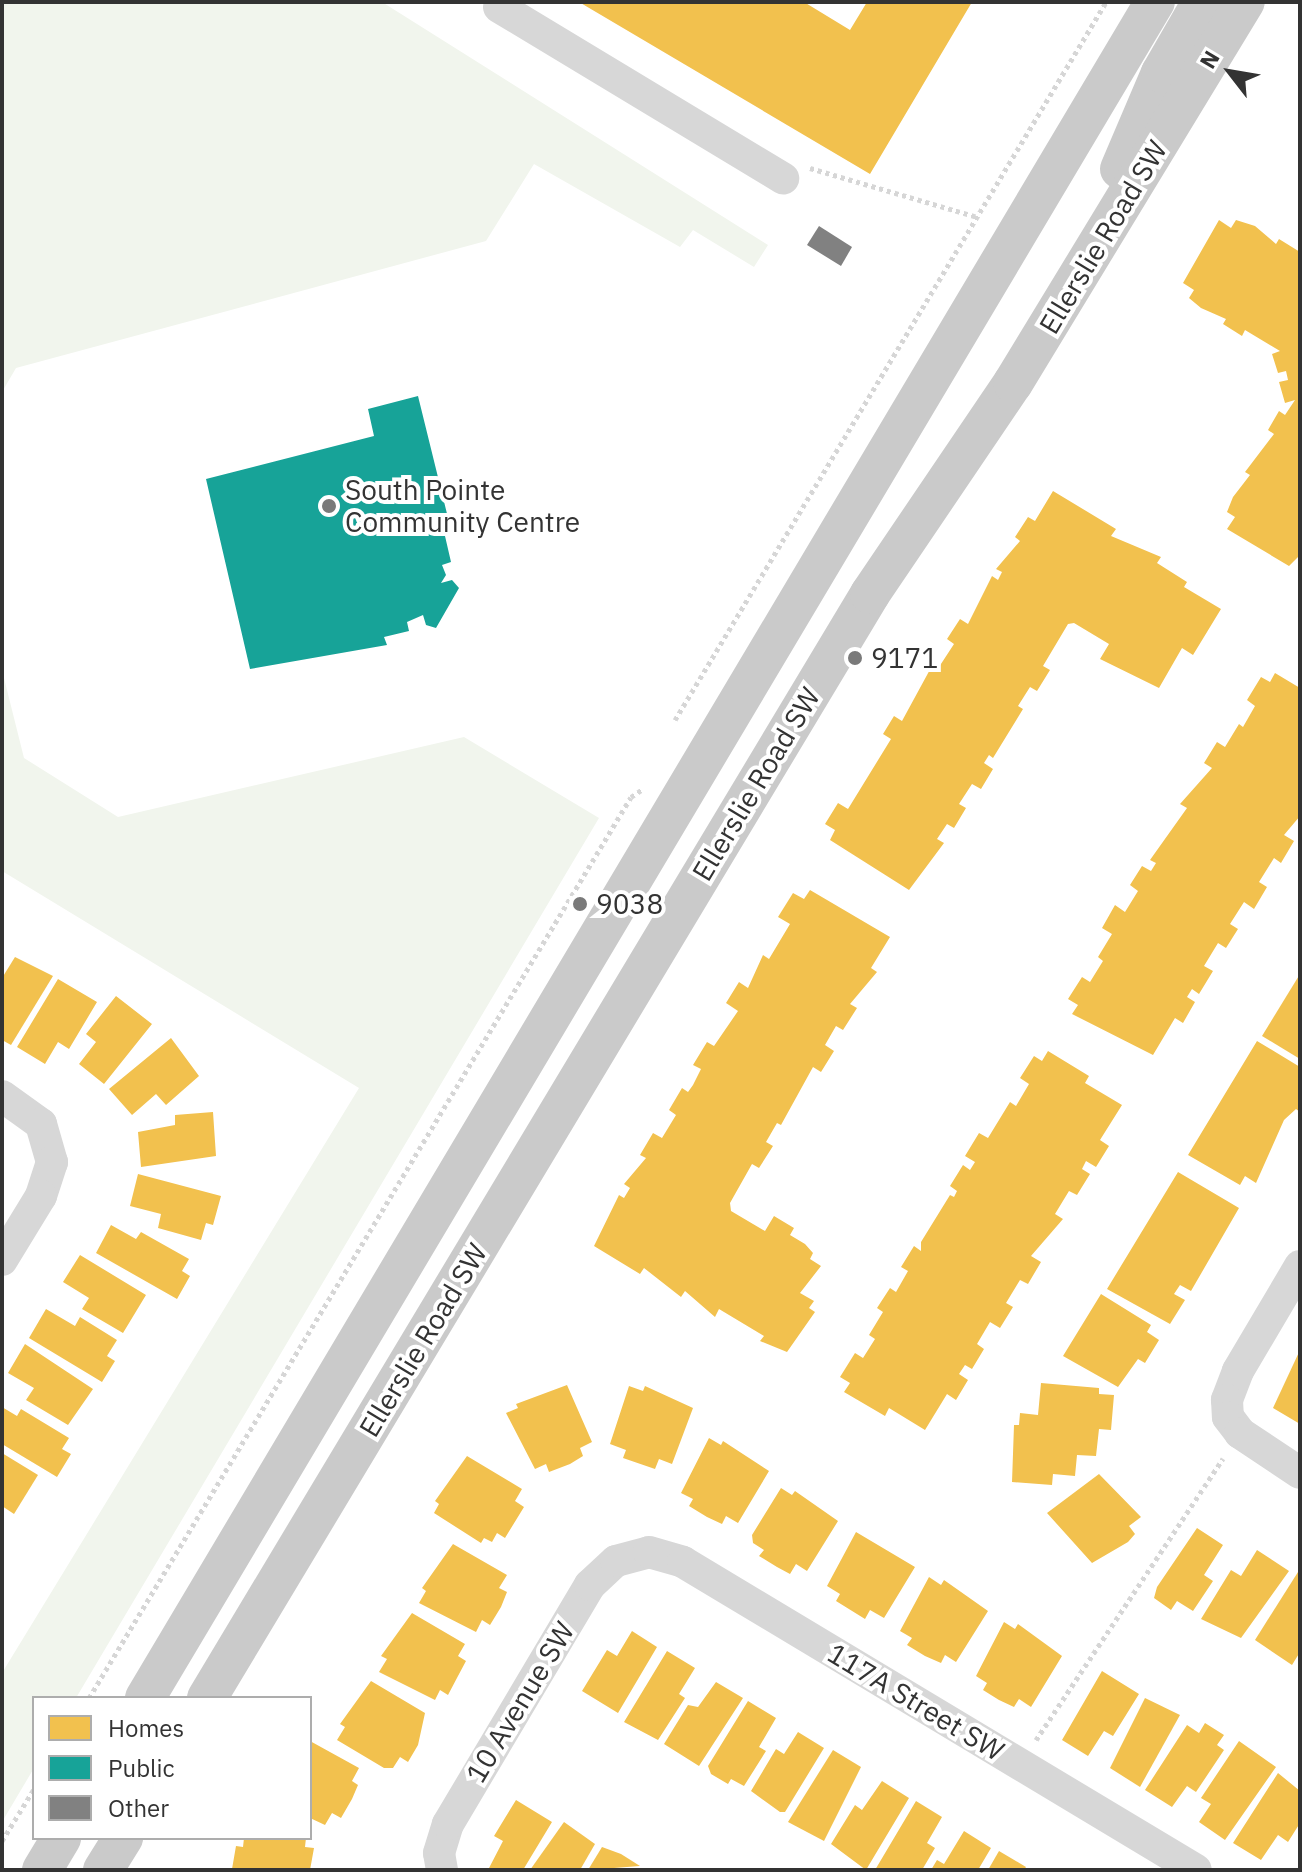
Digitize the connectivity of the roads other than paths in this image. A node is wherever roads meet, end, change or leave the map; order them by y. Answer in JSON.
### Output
{"nodes":[{"id":1,"x":1155,"y":2,"type":"edge"},
{"id":2,"x":1202,"y":2,"type":"edge"},
{"id":3,"x":1245,"y":2,"type":"edge"},
{"id":4,"x":497,"y":4,"type":"edge"},
{"id":5,"x":783,"y":178,"type":"dead end"},
{"id":6,"x":1060,"y":308,"type":"junction"},
{"id":7,"x":2,"y":1096,"type":"edge"},
{"id":8,"x":2,"y":1260,"type":"edge"},
{"id":9,"x":1300,"y":1266,"type":"edge"},
{"id":10,"x":1300,"y":1473,"type":"edge"},
{"id":11,"x":630,"y":1553,"type":"joint"},
{"id":12,"x":146,"y":1696,"type":"edge"},
{"id":13,"x":208,"y":1696,"type":"edge"},
{"id":14,"x":60,"y":1840,"type":"edge"},
{"id":15,"x":122,"y":1840,"type":"edge"},
{"id":16,"x":42,"y":1870,"type":"edge"},
{"id":17,"x":103,"y":1870,"type":"edge"},
{"id":18,"x":442,"y":1870,"type":"edge"},
{"id":19,"x":1196,"y":1870,"type":"edge"}],
"edges":[{"from":1,"to":12,"type":"main road","name":"Ellerslie Road SW"},
{"from":2,"to":6,"type":"main road"},
{"from":3,"to":6,"type":"main road","name":"Ellerslie Road SW"},
{"from":4,"to":5,"type":"street"},
{"from":6,"to":13,"type":"main road","name":"Ellerslie Road SW"},
{"from":7,"to":8,"type":"street"},
{"from":9,"to":10,"type":"street"},
{"from":11,"to":18,"type":"street","name":"10 Avenue SW"},
{"from":11,"to":19,"type":"street","name":"117A Street SW"},
{"from":14,"to":16,"type":"main road"},
{"from":15,"to":17,"type":"main road"}]}
